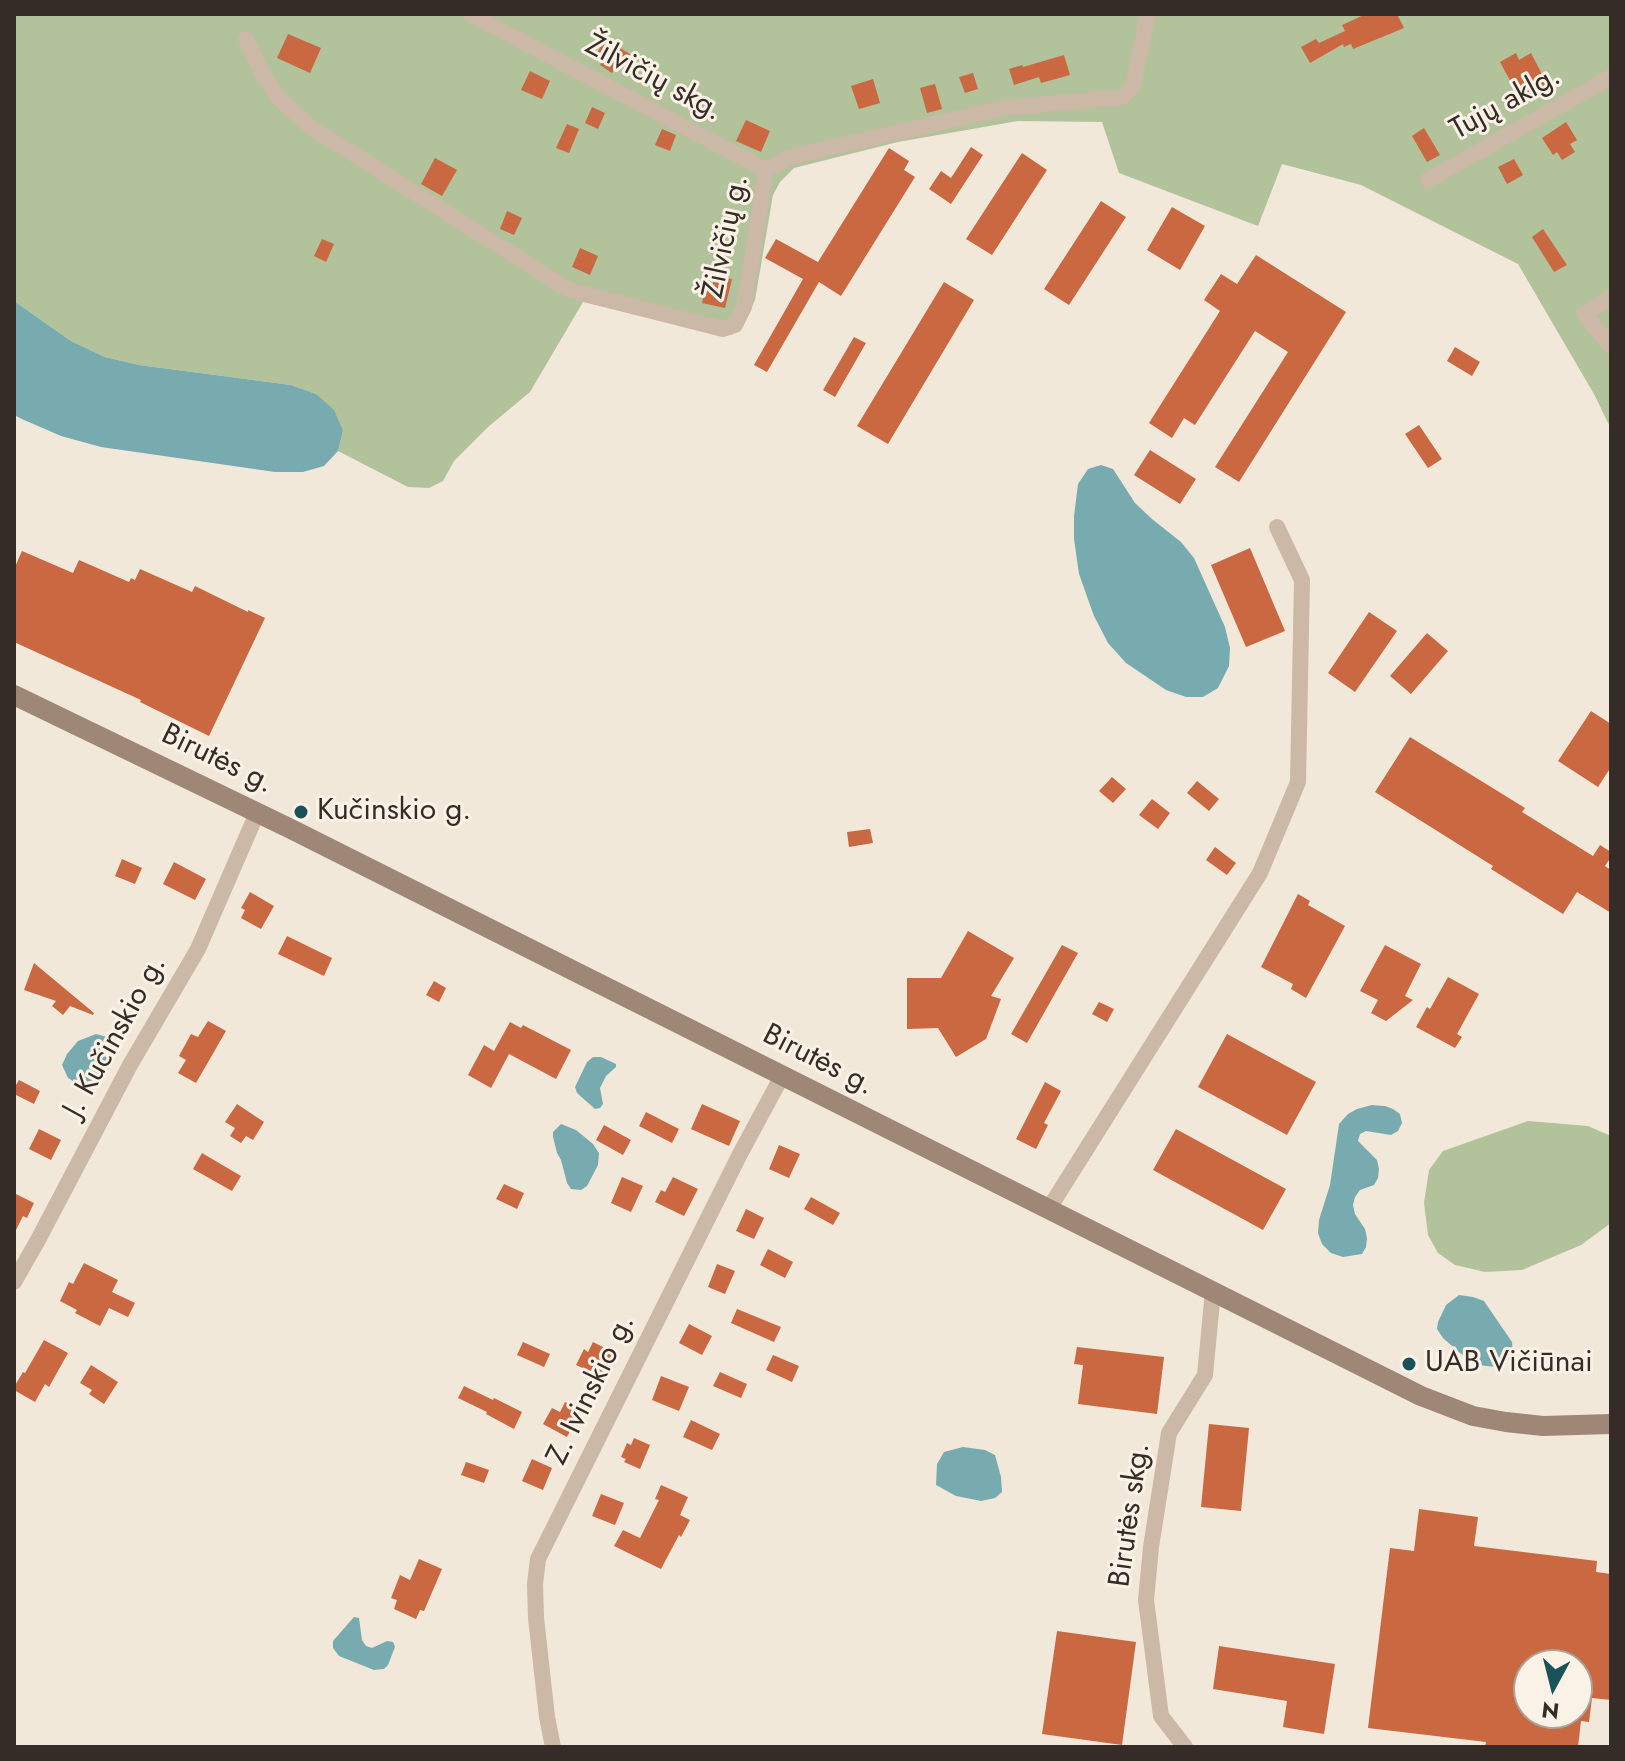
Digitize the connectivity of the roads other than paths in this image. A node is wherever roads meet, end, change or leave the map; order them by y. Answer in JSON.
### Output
{"nodes":[{"id":1,"x":470,"y":14,"type":"edge"},
{"id":2,"x":1148,"y":14,"type":"edge"},
{"id":3,"x":246,"y":39,"type":"dead end"},
{"id":4,"x":1611,"y":77,"type":"edge"},
{"id":5,"x":766,"y":170,"type":"junction"},
{"id":6,"x":1428,"y":180,"type":"dead end"},
{"id":7,"x":1611,"y":298,"type":"edge"},
{"id":8,"x":1611,"y":346,"type":"edge"},
{"id":9,"x":1277,"y":527,"type":"dead end"},
{"id":10,"x":14,"y":695,"type":"edge"},
{"id":11,"x":257,"y":813,"type":"junction"},
{"id":12,"x":782,"y":1076,"type":"junction"},
{"id":13,"x":1048,"y":1210,"type":"junction"},
{"id":14,"x":14,"y":1282,"type":"edge"},
{"id":15,"x":1213,"y":1291,"type":"junction"},
{"id":16,"x":1611,"y":1424,"type":"edge"},
{"id":17,"x":553,"y":1747,"type":"edge"},
{"id":18,"x":1185,"y":1747,"type":"edge"}],
"edges":[{"from":1,"to":5,"type":"street","name":"Žilvičių skg."},
{"from":2,"to":5,"type":"street","name":"Žilvičių g."},
{"from":3,"to":5,"type":"street","name":"Žilvičių g."},
{"from":4,"to":6,"type":"street","name":"Tujų aklg."},
{"from":7,"to":8,"type":"street"},
{"from":9,"to":13,"type":"street"},
{"from":10,"to":11,"type":"main road","name":"Birutės g."},
{"from":11,"to":12,"type":"main road","name":"Birutės g."},
{"from":11,"to":14,"type":"street","name":"J. Kučinskio g."},
{"from":12,"to":13,"type":"main road","name":"Birutės g."},
{"from":12,"to":17,"type":"street","name":"Z. Ivinskio g."},
{"from":13,"to":15,"type":"main road","name":"Birutės g."},
{"from":15,"to":16,"type":"main road","name":"Birutės g."},
{"from":15,"to":18,"type":"street","name":"Birutės skg."}]}
